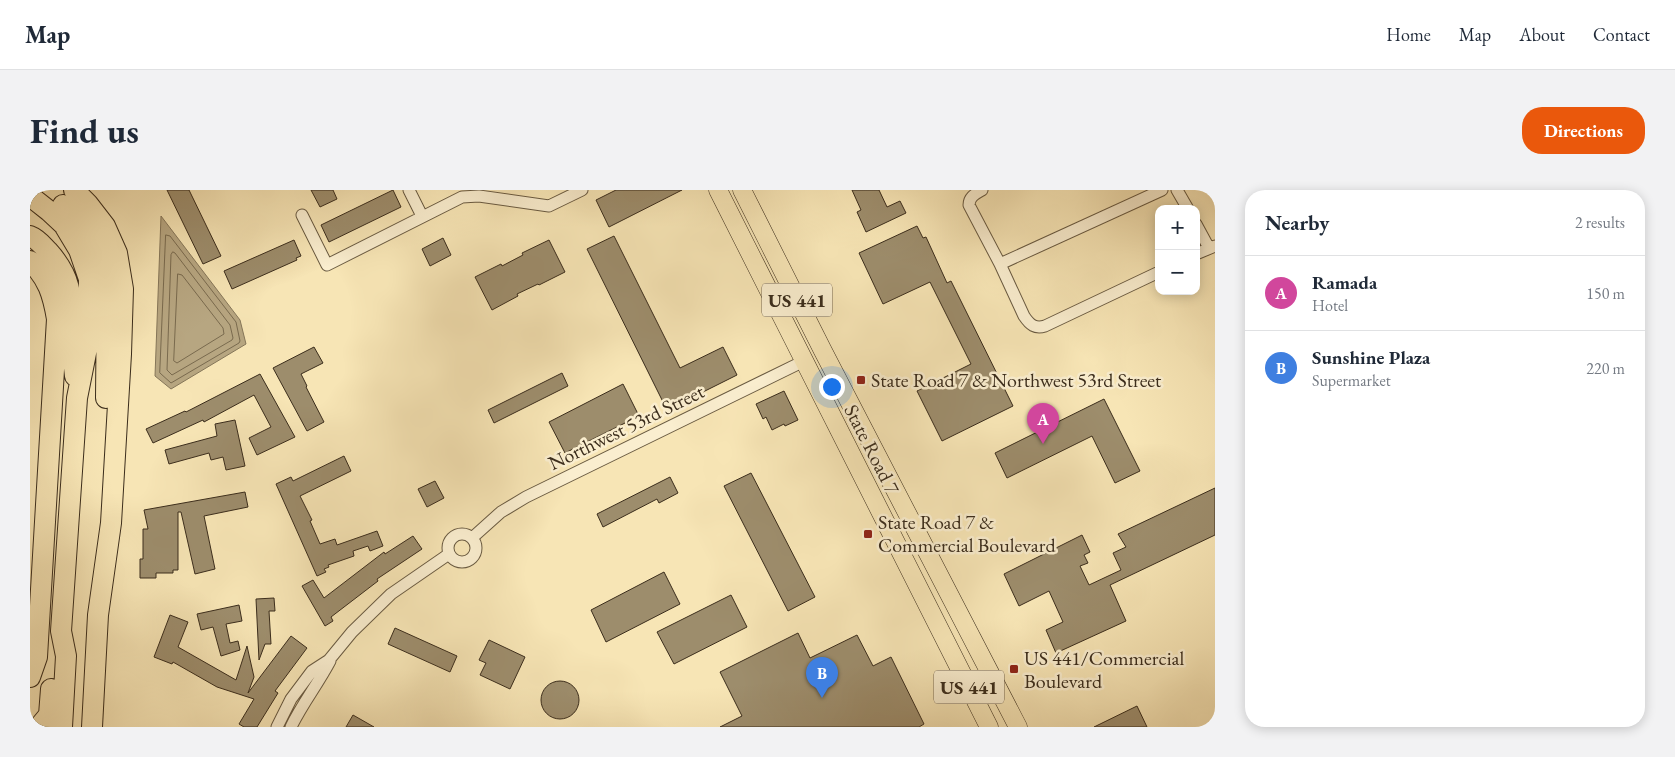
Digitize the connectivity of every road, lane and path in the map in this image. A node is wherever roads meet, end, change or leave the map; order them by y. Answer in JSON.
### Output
{"nodes":[{"id":1,"x":40,"y":190,"type":"edge"},
{"id":2,"x":74,"y":190,"type":"edge"},
{"id":3,"x":409,"y":190,"type":"edge"},
{"id":4,"x":582,"y":190,"type":"edge"},
{"id":5,"x":718,"y":190,"type":"edge"},
{"id":6,"x":742,"y":190,"type":"edge"},
{"id":7,"x":982,"y":190,"type":"edge"},
{"id":8,"x":1162,"y":190,"type":"edge"},
{"id":9,"x":1177,"y":190,"type":"edge"},
{"id":10,"x":30,"y":196,"type":"edge"},
{"id":11,"x":1186,"y":205,"type":"edge"},
{"id":12,"x":302,"y":215,"type":"dead end"},
{"id":13,"x":422,"y":216,"type":"junction"},
{"id":14,"x":1200,"y":230,"type":"edge"},
{"id":15,"x":30,"y":236,"type":"edge"},
{"id":16,"x":1212,"y":247,"type":"edge"},
{"id":17,"x":1200,"y":252,"type":"edge"},
{"id":18,"x":30,"y":261,"type":"edge"},
{"id":19,"x":1000,"y":264,"type":"junction"},
{"id":20,"x":1155,"y":274,"type":"edge"},
{"id":21,"x":786,"y":328,"type":"junction"},
{"id":22,"x":823,"y":351,"type":"junction"},
{"id":23,"x":804,"y":361,"type":"junction"},
{"id":24,"x":838,"y":378,"type":"junction"},
{"id":25,"x":77,"y":398,"type":"junction"},
{"id":26,"x":472,"y":538,"type":"junction"},
{"id":27,"x":898,"y":547,"type":"junction"},
{"id":28,"x":449,"y":554,"type":"junction"},
{"id":29,"x":934,"y":563,"type":"junction"},
{"id":30,"x":98,"y":615,"type":"junction"},
{"id":31,"x":61,"y":631,"type":"junction"},
{"id":32,"x":329,"y":661,"type":"junction"},
{"id":33,"x":30,"y":677,"type":"edge"},
{"id":34,"x":89,"y":723,"type":"edge"},
{"id":35,"x":39,"y":727,"type":"edge"},
{"id":36,"x":62,"y":727,"type":"edge"},
{"id":37,"x":277,"y":727,"type":"edge"},
{"id":38,"x":291,"y":727,"type":"edge"},
{"id":39,"x":989,"y":727,"type":"edge"},
{"id":40,"x":1018,"y":727,"type":"edge"}],
"edges":[{"from":1,"to":30,"type":"highway"},
{"from":2,"to":30,"type":"highway"},
{"from":3,"to":13,"type":"street"},
{"from":4,"to":13,"type":"street"},
{"from":5,"to":21,"type":"main road","name":"State Road 7","number":"US 441"},
{"from":6,"to":22,"type":"main road","name":"State Road 7","number":"US 441"},
{"from":7,"to":19,"type":"street"},
{"from":8,"to":19,"type":"street"},
{"from":9,"to":11,"type":"street"},
{"from":10,"to":25,"type":"highway"},
{"from":12,"to":13,"type":"street"},
{"from":14,"to":16,"type":"street"},
{"from":15,"to":25,"type":"highway"},
{"from":16,"to":17,"type":"street"},
{"from":18,"to":33,"type":"highway"},
{"from":19,"to":20,"type":"street"},
{"from":21,"to":22,"type":"main road"},
{"from":21,"to":23,"type":"main road","name":"State Road 7","number":"US 441"},
{"from":22,"to":24,"type":"main road","name":"State Road 7","number":"US 441"},
{"from":23,"to":24,"type":"main road"},
{"from":23,"to":26,"type":"street","name":"Northwest 53rd Street"},
{"from":23,"to":27,"type":"main road","name":"State Road 7","number":"US 441"},
{"from":24,"to":29,"type":"main road","name":"State Road 7","number":"US 441"},
{"from":25,"to":31,"type":"highway"},
{"from":26,"to":28,"type":"street"},
{"from":26,"to":28,"type":"street"},
{"from":27,"to":29,"type":"main road"},
{"from":27,"to":39,"type":"main road","name":"State Road 7","number":"US 441"},
{"from":28,"to":32,"type":"street"},
{"from":29,"to":40,"type":"main road","name":"State Road 7","number":"US 441"},
{"from":30,"to":34,"type":"highway"},
{"from":31,"to":35,"type":"highway"},
{"from":31,"to":36,"type":"highway"},
{"from":32,"to":37,"type":"street"},
{"from":32,"to":38,"type":"street"}]}
